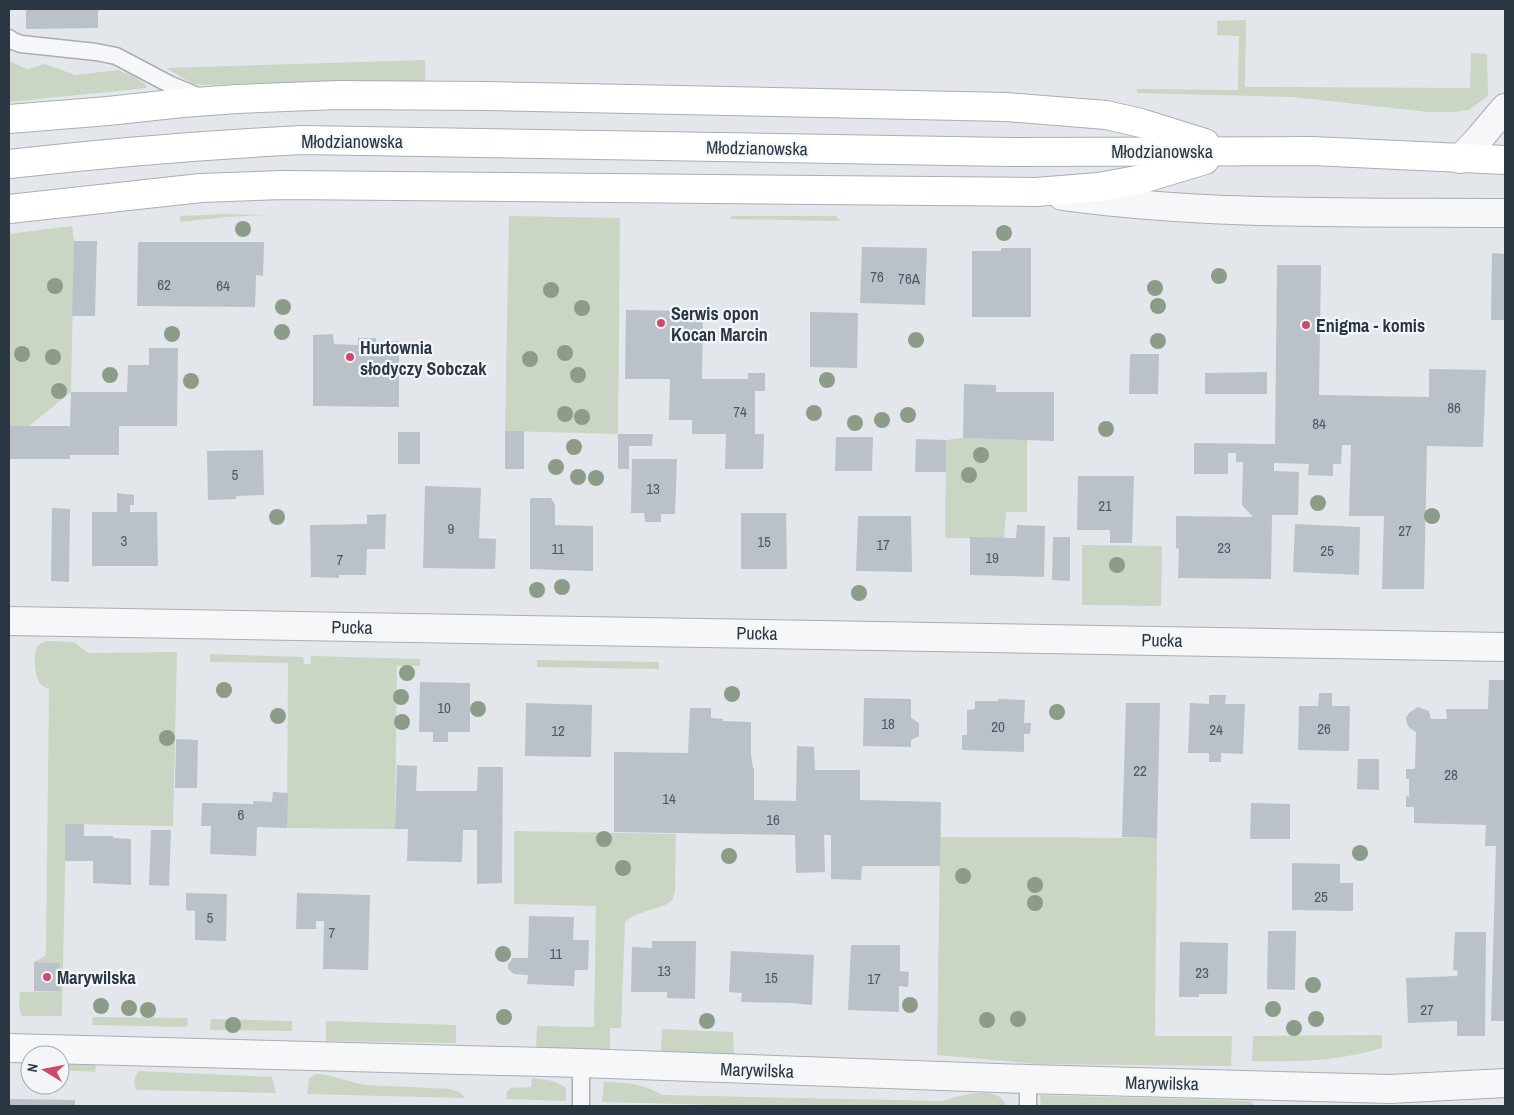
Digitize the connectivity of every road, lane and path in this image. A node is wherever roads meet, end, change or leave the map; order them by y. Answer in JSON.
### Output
{"nodes":[{"id":1,"x":9,"y":38,"type":"edge"},
{"id":2,"x":208,"y":101,"type":"junction"},
{"id":3,"x":1505,"y":108,"type":"edge"},
{"id":4,"x":9,"y":119,"type":"edge"},
{"id":5,"x":1233,"y":151,"type":"junction"},
{"id":6,"x":1460,"y":158,"type":"junction"},
{"id":7,"x":1505,"y":160,"type":"edge"},
{"id":8,"x":9,"y":164,"type":"edge"},
{"id":9,"x":1036,"y":192,"type":"junction"},
{"id":10,"x":9,"y":209,"type":"edge"},
{"id":11,"x":1505,"y":214,"type":"edge"},
{"id":12,"x":9,"y":621,"type":"edge"},
{"id":13,"x":1505,"y":646,"type":"edge"},
{"id":14,"x":9,"y":1048,"type":"edge"},
{"id":15,"x":581,"y":1063,"type":"junction"},
{"id":16,"x":1028,"y":1079,"type":"junction"},
{"id":17,"x":1505,"y":1083,"type":"edge"},
{"id":18,"x":581,"y":1106,"type":"edge"},
{"id":19,"x":1028,"y":1106,"type":"edge"}],
"edges":[{"from":1,"to":2,"type":"lane"},
{"from":2,"to":4,"type":"main road"},
{"from":2,"to":5,"type":"main road"},
{"from":3,"to":6,"type":"street"},
{"from":5,"to":6,"type":"main road","name":"Młodzianowska"},
{"from":5,"to":8,"type":"main road","name":"Młodzianowska"},
{"from":5,"to":9,"type":"main road"},
{"from":6,"to":7,"type":"main road","name":"Młodzianowska"},
{"from":9,"to":10,"type":"main road"},
{"from":9,"to":11,"type":"street"},
{"from":12,"to":13,"type":"street","name":"Pucka"},
{"from":14,"to":15,"type":"street","name":"Marywilska"},
{"from":15,"to":16,"type":"street","name":"Marywilska"},
{"from":15,"to":18,"type":"lane"},
{"from":16,"to":17,"type":"street","name":"Marywilska"},
{"from":16,"to":19,"type":"lane"}]}
